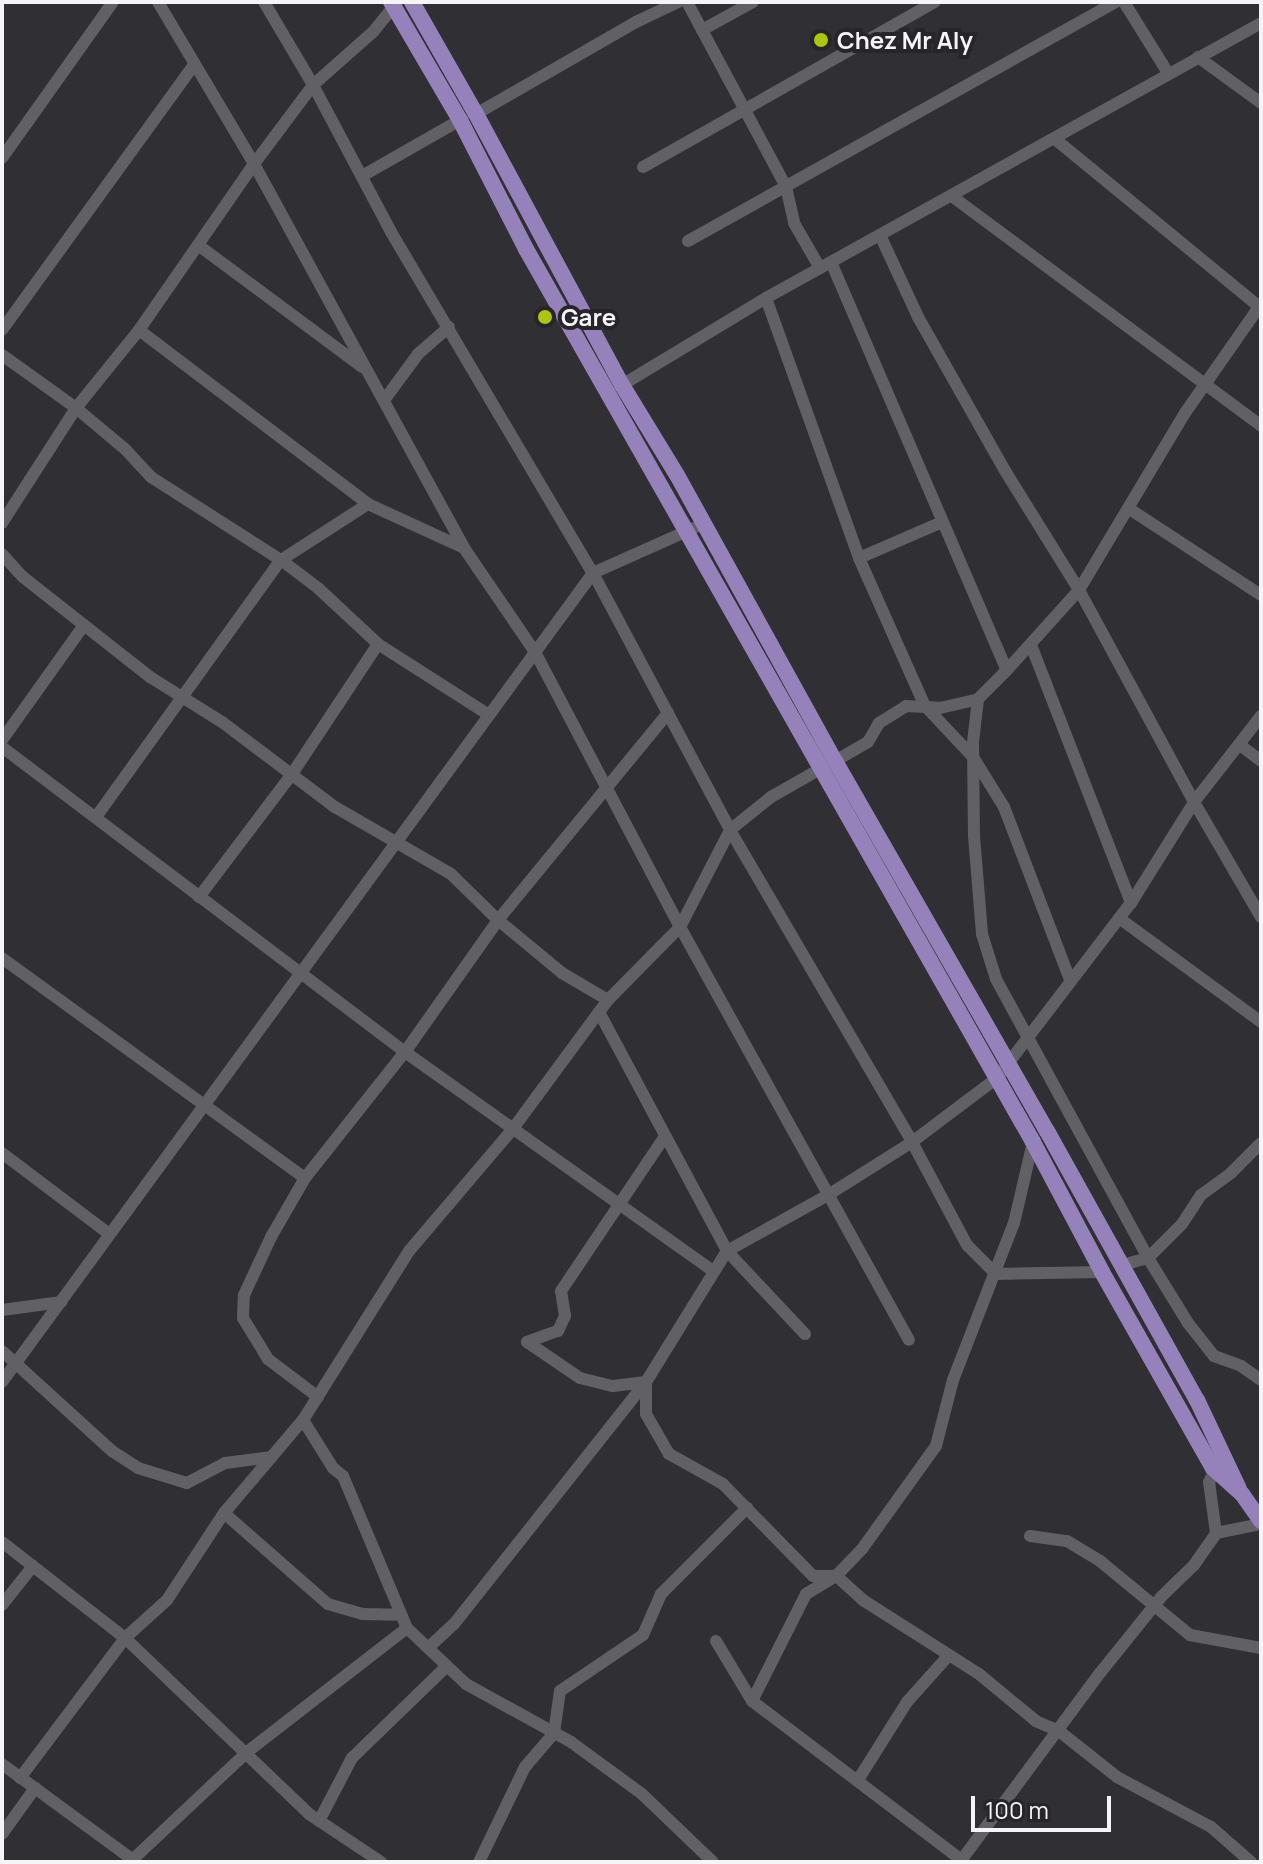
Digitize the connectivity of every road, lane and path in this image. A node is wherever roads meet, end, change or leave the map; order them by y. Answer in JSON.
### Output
{"nodes":[{"id":1,"x":113,"y":2,"type":"edge"},
{"id":2,"x":158,"y":2,"type":"edge"},
{"id":3,"x":264,"y":2,"type":"edge"},
{"id":4,"x":412,"y":2,"type":"edge"},
{"id":5,"x":678,"y":2,"type":"edge"},
{"id":6,"x":687,"y":2,"type":"edge"},
{"id":7,"x":753,"y":2,"type":"edge"},
{"id":8,"x":935,"y":2,"type":"edge"},
{"id":9,"x":1116,"y":2,"type":"edge"},
{"id":10,"x":1124,"y":2,"type":"edge"},
{"id":11,"x":394,"y":3,"type":"edge"},
{"id":12,"x":1261,"y":23,"type":"edge"},
{"id":13,"x":702,"y":30,"type":"junction"},
{"id":14,"x":1198,"y":57,"type":"junction"},
{"id":15,"x":194,"y":65,"type":"junction"},
{"id":16,"x":1168,"y":73,"type":"junction"},
{"id":17,"x":313,"y":85,"type":"junction"},
{"id":18,"x":1261,"y":103,"type":"edge"},
{"id":19,"x":743,"y":109,"type":"junction"},
{"id":20,"x":476,"y":114,"type":"junction"},
{"id":21,"x":460,"y":120,"type":"junction"},
{"id":22,"x":1055,"y":139,"type":"junction"},
{"id":23,"x":2,"y":158,"type":"edge"},
{"id":24,"x":254,"y":164,"type":"junction"},
{"id":25,"x":643,"y":167,"type":"dead end"},
{"id":26,"x":362,"y":176,"type":"junction"},
{"id":27,"x":786,"y":187,"type":"junction"},
{"id":28,"x":953,"y":197,"type":"junction"},
{"id":29,"x":880,"y":235,"type":"junction"},
{"id":30,"x":688,"y":241,"type":"dead end"},
{"id":31,"x":198,"y":245,"type":"junction"},
{"id":32,"x":826,"y":265,"type":"junction"},
{"id":33,"x":766,"y":298,"type":"junction"},
{"id":34,"x":1260,"y":306,"type":"edge"},
{"id":35,"x":449,"y":327,"type":"junction"},
{"id":36,"x":2,"y":330,"type":"edge"},
{"id":37,"x":139,"y":330,"type":"junction"},
{"id":38,"x":2,"y":355,"type":"edge"},
{"id":39,"x":367,"y":371,"type":"junction"},
{"id":40,"x":1203,"y":386,"type":"junction"},
{"id":41,"x":615,"y":390,"type":"junction"},
{"id":42,"x":385,"y":399,"type":"junction"},
{"id":43,"x":76,"y":408,"type":"junction"},
{"id":44,"x":1261,"y":426,"type":"edge"},
{"id":45,"x":368,"y":504,"type":"junction"},
{"id":46,"x":1128,"y":508,"type":"junction"},
{"id":47,"x":942,"y":522,"type":"junction"},
{"id":48,"x":2,"y":523,"type":"edge"},
{"id":49,"x":705,"y":523,"type":"junction"},
{"id":50,"x":688,"y":532,"type":"junction"},
{"id":51,"x":464,"y":548,"type":"junction"},
{"id":52,"x":2,"y":554,"type":"edge"},
{"id":53,"x":859,"y":558,"type":"junction"},
{"id":54,"x":281,"y":560,"type":"junction"},
{"id":55,"x":593,"y":573,"type":"junction"},
{"id":56,"x":1079,"y":590,"type":"junction"},
{"id":57,"x":1261,"y":595,"type":"edge"},
{"id":58,"x":84,"y":625,"type":"junction"},
{"id":59,"x":378,"y":644,"type":"junction"},
{"id":60,"x":1031,"y":645,"type":"junction"},
{"id":61,"x":535,"y":652,"type":"junction"},
{"id":62,"x":1007,"y":670,"type":"junction"},
{"id":63,"x":183,"y":697,"type":"junction"},
{"id":64,"x":978,"y":699,"type":"junction"},
{"id":65,"x":925,"y":706,"type":"junction"},
{"id":66,"x":668,"y":713,"type":"junction"},
{"id":67,"x":489,"y":715,"type":"junction"},
{"id":68,"x":1261,"y":716,"type":"edge"},
{"id":69,"x":2,"y":740,"type":"edge"},
{"id":70,"x":1240,"y":745,"type":"junction"},
{"id":71,"x":2,"y":747,"type":"edge"},
{"id":72,"x":973,"y":757,"type":"junction"},
{"id":73,"x":1261,"y":761,"type":"edge"},
{"id":74,"x":827,"y":765,"type":"junction"},
{"id":75,"x":292,"y":774,"type":"junction"},
{"id":76,"x":608,"y":791,"type":"junction"},
{"id":77,"x":1194,"y":802,"type":"junction"},
{"id":78,"x":96,"y":817,"type":"junction"},
{"id":79,"x":730,"y":830,"type":"junction"},
{"id":80,"x":398,"y":840,"type":"junction"},
{"id":81,"x":199,"y":897,"type":"junction"},
{"id":82,"x":1131,"y":903,"type":"junction"},
{"id":83,"x":1261,"y":917,"type":"edge"},
{"id":84,"x":1119,"y":918,"type":"junction"},
{"id":85,"x":498,"y":920,"type":"junction"},
{"id":86,"x":680,"y":927,"type":"junction"},
{"id":87,"x":2,"y":958,"type":"edge"},
{"id":88,"x":301,"y":974,"type":"junction"},
{"id":89,"x":1070,"y":980,"type":"junction"},
{"id":90,"x":608,"y":1000,"type":"junction"},
{"id":91,"x":599,"y":1012,"type":"junction"},
{"id":92,"x":1261,"y":1022,"type":"edge"},
{"id":93,"x":1028,"y":1042,"type":"junction"},
{"id":94,"x":405,"y":1052,"type":"junction"},
{"id":95,"x":1009,"y":1062,"type":"junction"},
{"id":96,"x":997,"y":1078,"type":"junction"},
{"id":97,"x":203,"y":1106,"type":"junction"},
{"id":98,"x":512,"y":1130,"type":"junction"},
{"id":99,"x":664,"y":1138,"type":"junction"},
{"id":100,"x":912,"y":1142,"type":"junction"},
{"id":101,"x":1033,"y":1142,"type":"junction"},
{"id":102,"x":1261,"y":1143,"type":"edge"},
{"id":103,"x":2,"y":1153,"type":"edge"},
{"id":104,"x":305,"y":1178,"type":"junction"},
{"id":105,"x":828,"y":1195,"type":"junction"},
{"id":106,"x":618,"y":1202,"type":"junction"},
{"id":107,"x":109,"y":1234,"type":"junction"},
{"id":108,"x":727,"y":1251,"type":"junction"},
{"id":109,"x":1148,"y":1258,"type":"junction"},
{"id":110,"x":1122,"y":1265,"type":"junction"},
{"id":111,"x":714,"y":1272,"type":"junction"},
{"id":112,"x":1102,"y":1272,"type":"junction"},
{"id":113,"x":996,"y":1274,"type":"junction"},
{"id":114,"x":61,"y":1302,"type":"junction"},
{"id":115,"x":2,"y":1310,"type":"edge"},
{"id":116,"x":805,"y":1334,"type":"dead end"},
{"id":117,"x":909,"y":1340,"type":"dead end"},
{"id":118,"x":2,"y":1351,"type":"edge"},
{"id":119,"x":17,"y":1362,"type":"junction"},
{"id":120,"x":1261,"y":1380,"type":"edge"},
{"id":121,"x":2,"y":1382,"type":"edge"},
{"id":122,"x":646,"y":1382,"type":"junction"},
{"id":123,"x":318,"y":1397,"type":"junction"},
{"id":124,"x":303,"y":1420,"type":"junction"},
{"id":125,"x":272,"y":1457,"type":"junction"},
{"id":126,"x":1220,"y":1462,"type":"junction"},
{"id":127,"x":747,"y":1508,"type":"junction"},
{"id":128,"x":224,"y":1513,"type":"junction"},
{"id":129,"x":1261,"y":1523,"type":"edge"},
{"id":130,"x":1216,"y":1533,"type":"junction"},
{"id":131,"x":1030,"y":1536,"type":"dead end"},
{"id":132,"x":2,"y":1542,"type":"edge"},
{"id":133,"x":33,"y":1566,"type":"junction"},
{"id":134,"x":836,"y":1576,"type":"junction"},
{"id":135,"x":2,"y":1605,"type":"edge"},
{"id":136,"x":1153,"y":1606,"type":"junction"},
{"id":137,"x":401,"y":1615,"type":"junction"},
{"id":138,"x":407,"y":1628,"type":"junction"},
{"id":139,"x":125,"y":1638,"type":"junction"},
{"id":140,"x":716,"y":1641,"type":"dead end"},
{"id":141,"x":428,"y":1648,"type":"junction"},
{"id":142,"x":1261,"y":1648,"type":"edge"},
{"id":143,"x":949,"y":1655,"type":"junction"},
{"id":144,"x":447,"y":1666,"type":"junction"},
{"id":145,"x":752,"y":1701,"type":"junction"},
{"id":146,"x":1059,"y":1731,"type":"junction"},
{"id":147,"x":554,"y":1733,"type":"junction"},
{"id":148,"x":247,"y":1752,"type":"junction"},
{"id":149,"x":2,"y":1764,"type":"edge"},
{"id":150,"x":20,"y":1778,"type":"junction"},
{"id":151,"x":858,"y":1780,"type":"junction"},
{"id":152,"x":35,"y":1788,"type":"junction"},
{"id":153,"x":319,"y":1821,"type":"junction"},
{"id":154,"x":2,"y":1834,"type":"edge"},
{"id":155,"x":133,"y":1861,"type":"edge"},
{"id":156,"x":962,"y":1861,"type":"edge"},
{"id":157,"x":381,"y":1862,"type":"edge"},
{"id":158,"x":479,"y":1862,"type":"edge"},
{"id":159,"x":713,"y":1862,"type":"edge"},
{"id":160,"x":1251,"y":1862,"type":"edge"}],
"edges":[{"from":1,"to":23,"type":"street"},
{"from":2,"to":15,"type":"street"},
{"from":3,"to":17,"type":"street"},
{"from":4,"to":20,"type":"main road"},
{"from":5,"to":20,"type":"street"},
{"from":6,"to":13,"type":"street"},
{"from":7,"to":13,"type":"street"},
{"from":8,"to":19,"type":"street"},
{"from":9,"to":27,"type":"street"},
{"from":10,"to":16,"type":"street"},
{"from":11,"to":17,"type":"street"},
{"from":11,"to":21,"type":"main road"},
{"from":12,"to":14,"type":"street"},
{"from":13,"to":19,"type":"street"},
{"from":14,"to":16,"type":"street"},
{"from":14,"to":18,"type":"street"},
{"from":15,"to":24,"type":"street"},
{"from":15,"to":36,"type":"street"},
{"from":16,"to":22,"type":"street"},
{"from":17,"to":24,"type":"street"},
{"from":17,"to":26,"type":"street"},
{"from":19,"to":25,"type":"street"},
{"from":19,"to":27,"type":"street"},
{"from":20,"to":41,"type":"main road"},
{"from":21,"to":26,"type":"street"},
{"from":21,"to":41,"type":"main road"},
{"from":22,"to":28,"type":"street"},
{"from":22,"to":34,"type":"street"},
{"from":24,"to":31,"type":"street"},
{"from":24,"to":39,"type":"street"},
{"from":26,"to":35,"type":"street"},
{"from":27,"to":30,"type":"street"},
{"from":27,"to":32,"type":"street"},
{"from":28,"to":29,"type":"street"},
{"from":28,"to":40,"type":"street"},
{"from":29,"to":32,"type":"street"},
{"from":29,"to":56,"type":"street"},
{"from":31,"to":37,"type":"street"},
{"from":31,"to":39,"type":"street"},
{"from":32,"to":33,"type":"street"},
{"from":32,"to":47,"type":"street"},
{"from":33,"to":41,"type":"street"},
{"from":33,"to":53,"type":"street"},
{"from":34,"to":40,"type":"street"},
{"from":35,"to":42,"type":"street"},
{"from":35,"to":55,"type":"street"},
{"from":37,"to":43,"type":"street"},
{"from":37,"to":45,"type":"street"},
{"from":38,"to":43,"type":"street"},
{"from":39,"to":42,"type":"street"},
{"from":40,"to":44,"type":"street"},
{"from":40,"to":46,"type":"street"},
{"from":41,"to":49,"type":"main road"},
{"from":41,"to":50,"type":"main road"},
{"from":42,"to":51,"type":"street"},
{"from":43,"to":48,"type":"street"},
{"from":43,"to":54,"type":"street"},
{"from":45,"to":51,"type":"street"},
{"from":45,"to":54,"type":"street"},
{"from":46,"to":56,"type":"street"},
{"from":46,"to":57,"type":"street"},
{"from":47,"to":53,"type":"street"},
{"from":47,"to":62,"type":"street"},
{"from":49,"to":50,"type":"street"},
{"from":49,"to":74,"type":"main road"},
{"from":50,"to":55,"type":"street"},
{"from":50,"to":74,"type":"main road"},
{"from":51,"to":61,"type":"street"},
{"from":52,"to":58,"type":"street"},
{"from":53,"to":65,"type":"street"},
{"from":54,"to":59,"type":"street"},
{"from":54,"to":63,"type":"street"},
{"from":55,"to":61,"type":"street"},
{"from":55,"to":66,"type":"street"},
{"from":56,"to":60,"type":"street"},
{"from":56,"to":77,"type":"street"},
{"from":58,"to":63,"type":"street"},
{"from":58,"to":69,"type":"street"},
{"from":59,"to":67,"type":"street"},
{"from":59,"to":75,"type":"street"},
{"from":60,"to":62,"type":"street"},
{"from":60,"to":82,"type":"street"},
{"from":61,"to":67,"type":"street"},
{"from":61,"to":76,"type":"street"},
{"from":62,"to":64,"type":"street"},
{"from":63,"to":75,"type":"street"},
{"from":63,"to":78,"type":"street"},
{"from":64,"to":65,"type":"street"},
{"from":64,"to":72,"type":"street"},
{"from":65,"to":72,"type":"street"},
{"from":65,"to":74,"type":"street"},
{"from":66,"to":76,"type":"street"},
{"from":66,"to":79,"type":"street"},
{"from":67,"to":80,"type":"street"},
{"from":68,"to":70,"type":"street"},
{"from":70,"to":73,"type":"street"},
{"from":70,"to":77,"type":"street"},
{"from":71,"to":78,"type":"street"},
{"from":72,"to":89,"type":"street"},
{"from":72,"to":93,"type":"street"},
{"from":74,"to":79,"type":"street"},
{"from":74,"to":95,"type":"main road"},
{"from":74,"to":96,"type":"main road"},
{"from":75,"to":80,"type":"street"},
{"from":75,"to":81,"type":"street"},
{"from":76,"to":85,"type":"street"},
{"from":76,"to":86,"type":"street"},
{"from":77,"to":82,"type":"street"},
{"from":77,"to":83,"type":"street"},
{"from":78,"to":81,"type":"street"},
{"from":79,"to":86,"type":"street"},
{"from":79,"to":100,"type":"street"},
{"from":80,"to":85,"type":"street"},
{"from":80,"to":88,"type":"street"},
{"from":81,"to":88,"type":"street"},
{"from":82,"to":84,"type":"street"},
{"from":84,"to":89,"type":"street"},
{"from":84,"to":92,"type":"street"},
{"from":85,"to":90,"type":"street"},
{"from":85,"to":94,"type":"street"},
{"from":86,"to":90,"type":"street"},
{"from":86,"to":105,"type":"street"},
{"from":87,"to":97,"type":"street"},
{"from":88,"to":94,"type":"street"},
{"from":88,"to":97,"type":"street"},
{"from":89,"to":93,"type":"street"},
{"from":90,"to":91,"type":"street"},
{"from":91,"to":98,"type":"street"},
{"from":91,"to":99,"type":"street"},
{"from":93,"to":95,"type":"street"},
{"from":93,"to":109,"type":"street"},
{"from":94,"to":98,"type":"street"},
{"from":94,"to":104,"type":"street"},
{"from":95,"to":96,"type":"street"},
{"from":95,"to":110,"type":"main road"},
{"from":96,"to":100,"type":"street"},
{"from":96,"to":101,"type":"main road"},
{"from":97,"to":104,"type":"street"},
{"from":97,"to":107,"type":"street"},
{"from":98,"to":106,"type":"street"},
{"from":98,"to":123,"type":"street"},
{"from":99,"to":106,"type":"street"},
{"from":99,"to":108,"type":"street"},
{"from":100,"to":105,"type":"street"},
{"from":100,"to":113,"type":"street"},
{"from":101,"to":112,"type":"main road"},
{"from":101,"to":113,"type":"street"},
{"from":102,"to":109,"type":"street"},
{"from":103,"to":107,"type":"street"},
{"from":104,"to":123,"type":"street"},
{"from":105,"to":108,"type":"street"},
{"from":105,"to":117,"type":"street"},
{"from":106,"to":111,"type":"street"},
{"from":106,"to":122,"type":"street"},
{"from":107,"to":114,"type":"street"},
{"from":108,"to":111,"type":"street"},
{"from":108,"to":116,"type":"street"},
{"from":109,"to":110,"type":"street"},
{"from":109,"to":120,"type":"street"},
{"from":110,"to":126,"type":"main road"},
{"from":111,"to":122,"type":"street"},
{"from":112,"to":113,"type":"street"},
{"from":112,"to":126,"type":"main road"},
{"from":113,"to":134,"type":"street"},
{"from":114,"to":115,"type":"street"},
{"from":114,"to":119,"type":"street"},
{"from":118,"to":119,"type":"street"},
{"from":119,"to":121,"type":"street"},
{"from":119,"to":125,"type":"street"},
{"from":122,"to":127,"type":"street"},
{"from":122,"to":141,"type":"street"},
{"from":123,"to":124,"type":"street"},
{"from":124,"to":125,"type":"street"},
{"from":124,"to":137,"type":"street"},
{"from":125,"to":128,"type":"street"},
{"from":126,"to":129,"type":"main road"},
{"from":126,"to":130,"type":"street"},
{"from":127,"to":134,"type":"street"},
{"from":127,"to":147,"type":"street"},
{"from":128,"to":137,"type":"street"},
{"from":128,"to":139,"type":"street"},
{"from":129,"to":130,"type":"street"},
{"from":130,"to":136,"type":"street"},
{"from":131,"to":136,"type":"street"},
{"from":132,"to":133,"type":"street"},
{"from":133,"to":135,"type":"street"},
{"from":133,"to":139,"type":"street"},
{"from":134,"to":143,"type":"street"},
{"from":134,"to":145,"type":"street"},
{"from":136,"to":142,"type":"street"},
{"from":136,"to":146,"type":"street"},
{"from":137,"to":138,"type":"street"},
{"from":138,"to":141,"type":"street"},
{"from":138,"to":148,"type":"street"},
{"from":139,"to":148,"type":"street"},
{"from":139,"to":150,"type":"street"},
{"from":140,"to":145,"type":"street"},
{"from":141,"to":144,"type":"street"},
{"from":143,"to":146,"type":"street"},
{"from":143,"to":151,"type":"street"},
{"from":144,"to":147,"type":"street"},
{"from":144,"to":153,"type":"street"},
{"from":145,"to":151,"type":"street"},
{"from":146,"to":156,"type":"street"},
{"from":146,"to":160,"type":"street"},
{"from":147,"to":158,"type":"street"},
{"from":147,"to":159,"type":"street"},
{"from":148,"to":153,"type":"street"},
{"from":148,"to":155,"type":"street"},
{"from":149,"to":150,"type":"street"},
{"from":150,"to":152,"type":"street"},
{"from":151,"to":156,"type":"street"},
{"from":152,"to":154,"type":"street"},
{"from":152,"to":155,"type":"street"},
{"from":153,"to":157,"type":"street"}]}
